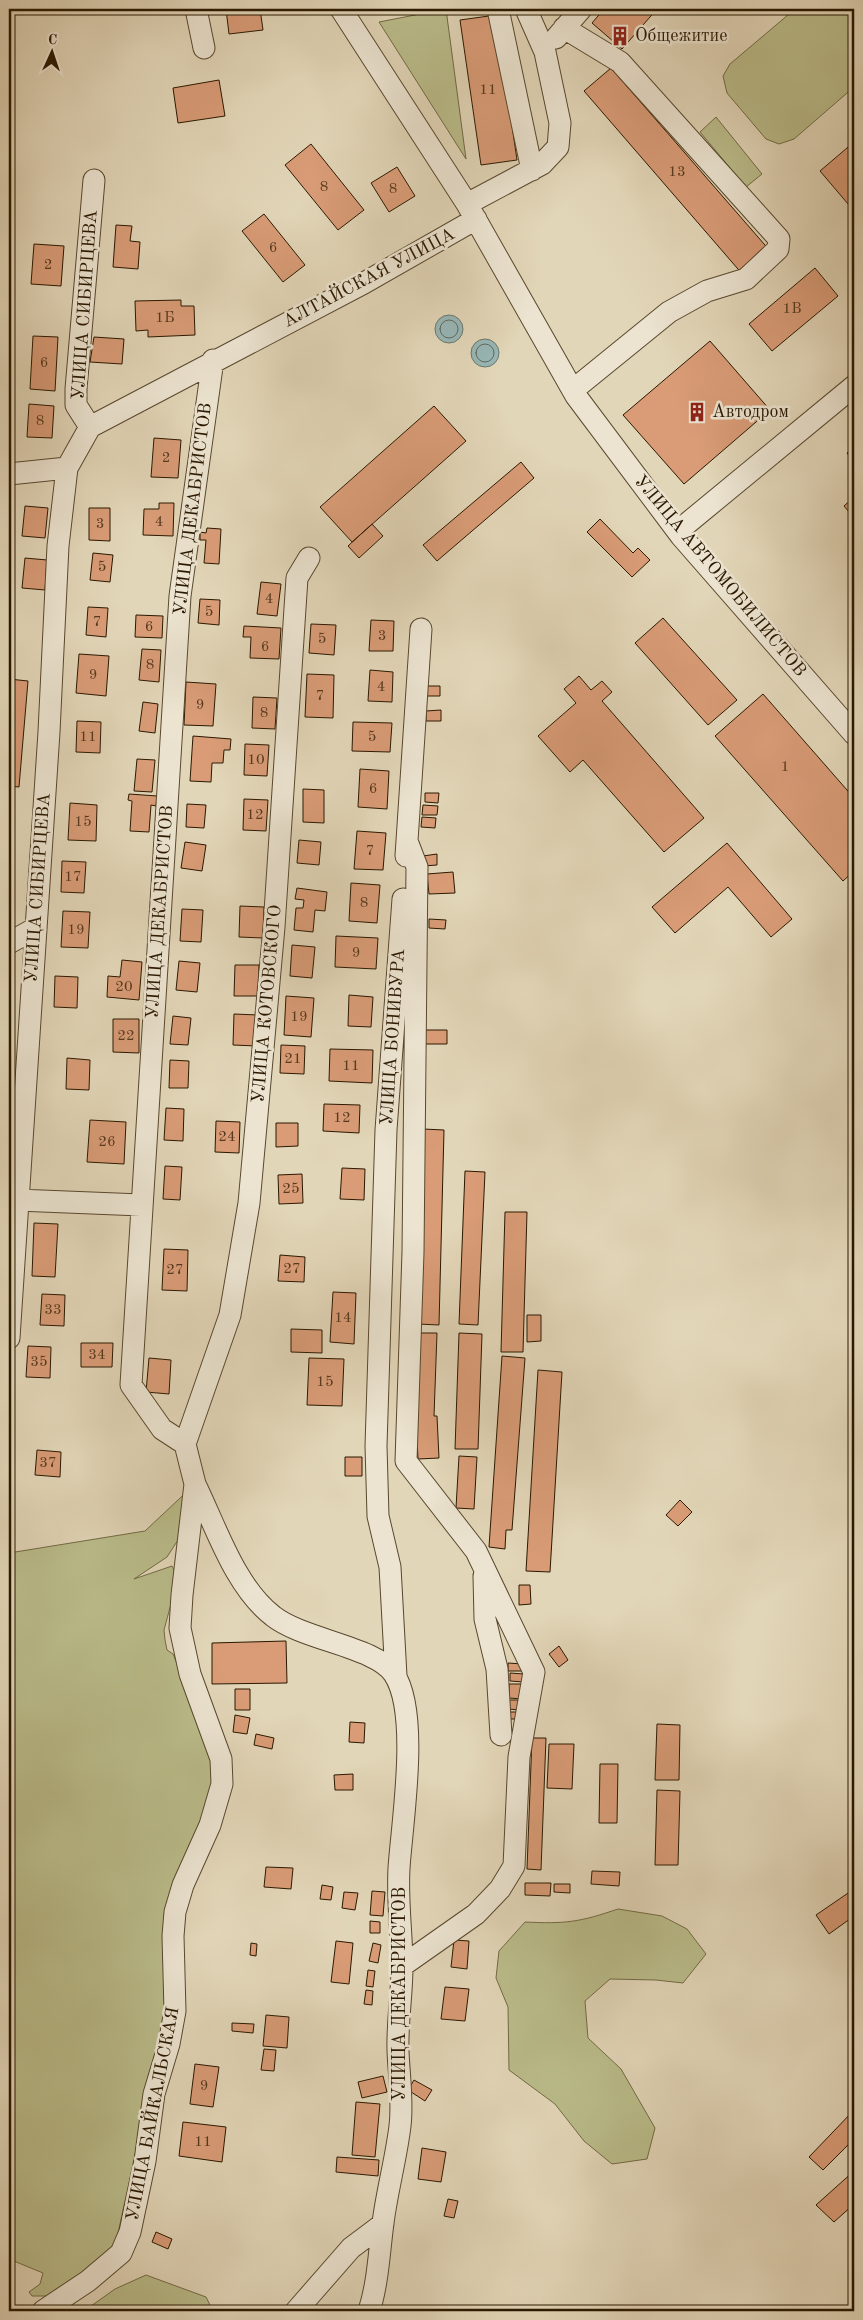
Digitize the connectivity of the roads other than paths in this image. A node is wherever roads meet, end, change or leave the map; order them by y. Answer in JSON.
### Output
{"nodes":[{"id":1,"x":196,"y":9,"type":"edge"},
{"id":2,"x":341,"y":9,"type":"edge"},
{"id":3,"x":498,"y":9,"type":"edge"},
{"id":4,"x":526,"y":9,"type":"edge"},
{"id":5,"x":581,"y":9,"type":"edge"},
{"id":6,"x":564,"y":28,"type":"junction"},
{"id":7,"x":204,"y":48,"type":"dead end"},
{"id":8,"x":545,"y":52,"type":"junction"},
{"id":9,"x":532,"y":170,"type":"junction"},
{"id":10,"x":94,"y":180,"type":"dead end"},
{"id":11,"x":471,"y":212,"type":"junction"},
{"id":12,"x":213,"y":360,"type":"junction"},
{"id":13,"x":854,"y":386,"type":"edge"},
{"id":14,"x":573,"y":390,"type":"junction"},
{"id":15,"x":90,"y":427,"type":"junction"},
{"id":16,"x":67,"y":468,"type":"junction"},
{"id":17,"x":9,"y":474,"type":"edge"},
{"id":18,"x":678,"y":532,"type":"junction"},
{"id":19,"x":309,"y":558,"type":"dead end"},
{"id":20,"x":421,"y":629,"type":"dead end"},
{"id":21,"x":854,"y":734,"type":"edge"},
{"id":22,"x":407,"y":841,"type":"junction"},
{"id":23,"x":34,"y":929,"type":"junction"},
{"id":24,"x":9,"y":943,"type":"edge"},
{"id":25,"x":17,"y":1200,"type":"junction"},
{"id":26,"x":141,"y":1205,"type":"junction"},
{"id":27,"x":9,"y":1338,"type":"edge"},
{"id":28,"x":185,"y":1444,"type":"junction"},
{"id":29,"x":376,"y":1446,"type":"joint"},
{"id":30,"x":195,"y":1484,"type":"junction"},
{"id":31,"x":483,"y":1548,"type":"dead end"},
{"id":32,"x":396,"y":1676,"type":"junction"},
{"id":33,"x":502,"y":1735,"type":"dead end"},
{"id":34,"x":402,"y":1966,"type":"junction"},
{"id":35,"x":383,"y":2224,"type":"junction"},
{"id":36,"x":43,"y":2311,"type":"edge"},
{"id":37,"x":296,"y":2311,"type":"edge"},
{"id":38,"x":369,"y":2311,"type":"edge"}],
"edges":[{"from":1,"to":7,"type":"street"},
{"from":2,"to":11,"type":"street","name":"УЛИЦА АВТОМОБИЛИСТОВ"},
{"from":3,"to":9,"type":"street"},
{"from":4,"to":8,"type":"street"},
{"from":5,"to":6,"type":"street"},
{"from":6,"to":8,"type":"street"},
{"from":6,"to":14,"type":"street"},
{"from":8,"to":9,"type":"street"},
{"from":9,"to":11,"type":"street"},
{"from":10,"to":15,"type":"street","name":"УЛИЦА СИБИРЦЕВА"},
{"from":11,"to":12,"type":"street","name":"АЛТАЙСКАЯ УЛИЦА"},
{"from":11,"to":14,"type":"street","name":"УЛИЦА АВТОМОБИЛИСТОВ"},
{"from":12,"to":15,"type":"street","name":"АЛТАЙСКАЯ УЛИЦА"},
{"from":12,"to":26,"type":"street","name":"УЛИЦА ДЕКАБРИСТОВ"},
{"from":13,"to":18,"type":"street"},
{"from":14,"to":18,"type":"street","name":"УЛИЦА АВТОМОБИЛИСТОВ"},
{"from":15,"to":16,"type":"street"},
{"from":16,"to":17,"type":"street"},
{"from":16,"to":23,"type":"street","name":"УЛИЦА СИБИРЦЕВА"},
{"from":18,"to":21,"type":"street","name":"УЛИЦА АВТОМОБИЛИСТОВ"},
{"from":19,"to":28,"type":"street","name":"УЛИЦА КОТОВСКОГО"},
{"from":20,"to":22,"type":"street","name":"УЛИЦА БОНИВУРА"},
{"from":22,"to":29,"type":"street","name":"УЛИЦА БОНИВУРА"},
{"from":22,"to":34,"type":"street"},
{"from":23,"to":24,"type":"street"},
{"from":23,"to":25,"type":"street","name":"УЛИЦА СИБИРЦЕВА"},
{"from":25,"to":26,"type":"street"},
{"from":25,"to":27,"type":"street","name":"УЛИЦА СИБИРЦЕВА"},
{"from":26,"to":28,"type":"street","name":"УЛИЦА ДЕКАБРИСТОВ"},
{"from":28,"to":30,"type":"street","name":"УЛИЦА БАЙКАЛЬСКАЯ"},
{"from":29,"to":32,"type":"street","name":"УЛИЦА ДЕКАБРИСТОВ"},
{"from":30,"to":32,"type":"street"},
{"from":30,"to":36,"type":"street","name":"УЛИЦА БАЙКАЛЬСКАЯ"},
{"from":31,"to":33,"type":"street"},
{"from":32,"to":34,"type":"street","name":"УЛИЦА ДЕКАБРИСТОВ"},
{"from":34,"to":35,"type":"street","name":"УЛИЦА ДЕКАБРИСТОВ"},
{"from":35,"to":37,"type":"street"},
{"from":35,"to":38,"type":"street","name":"УЛИЦА ДЕКАБРИСТОВ"}]}
